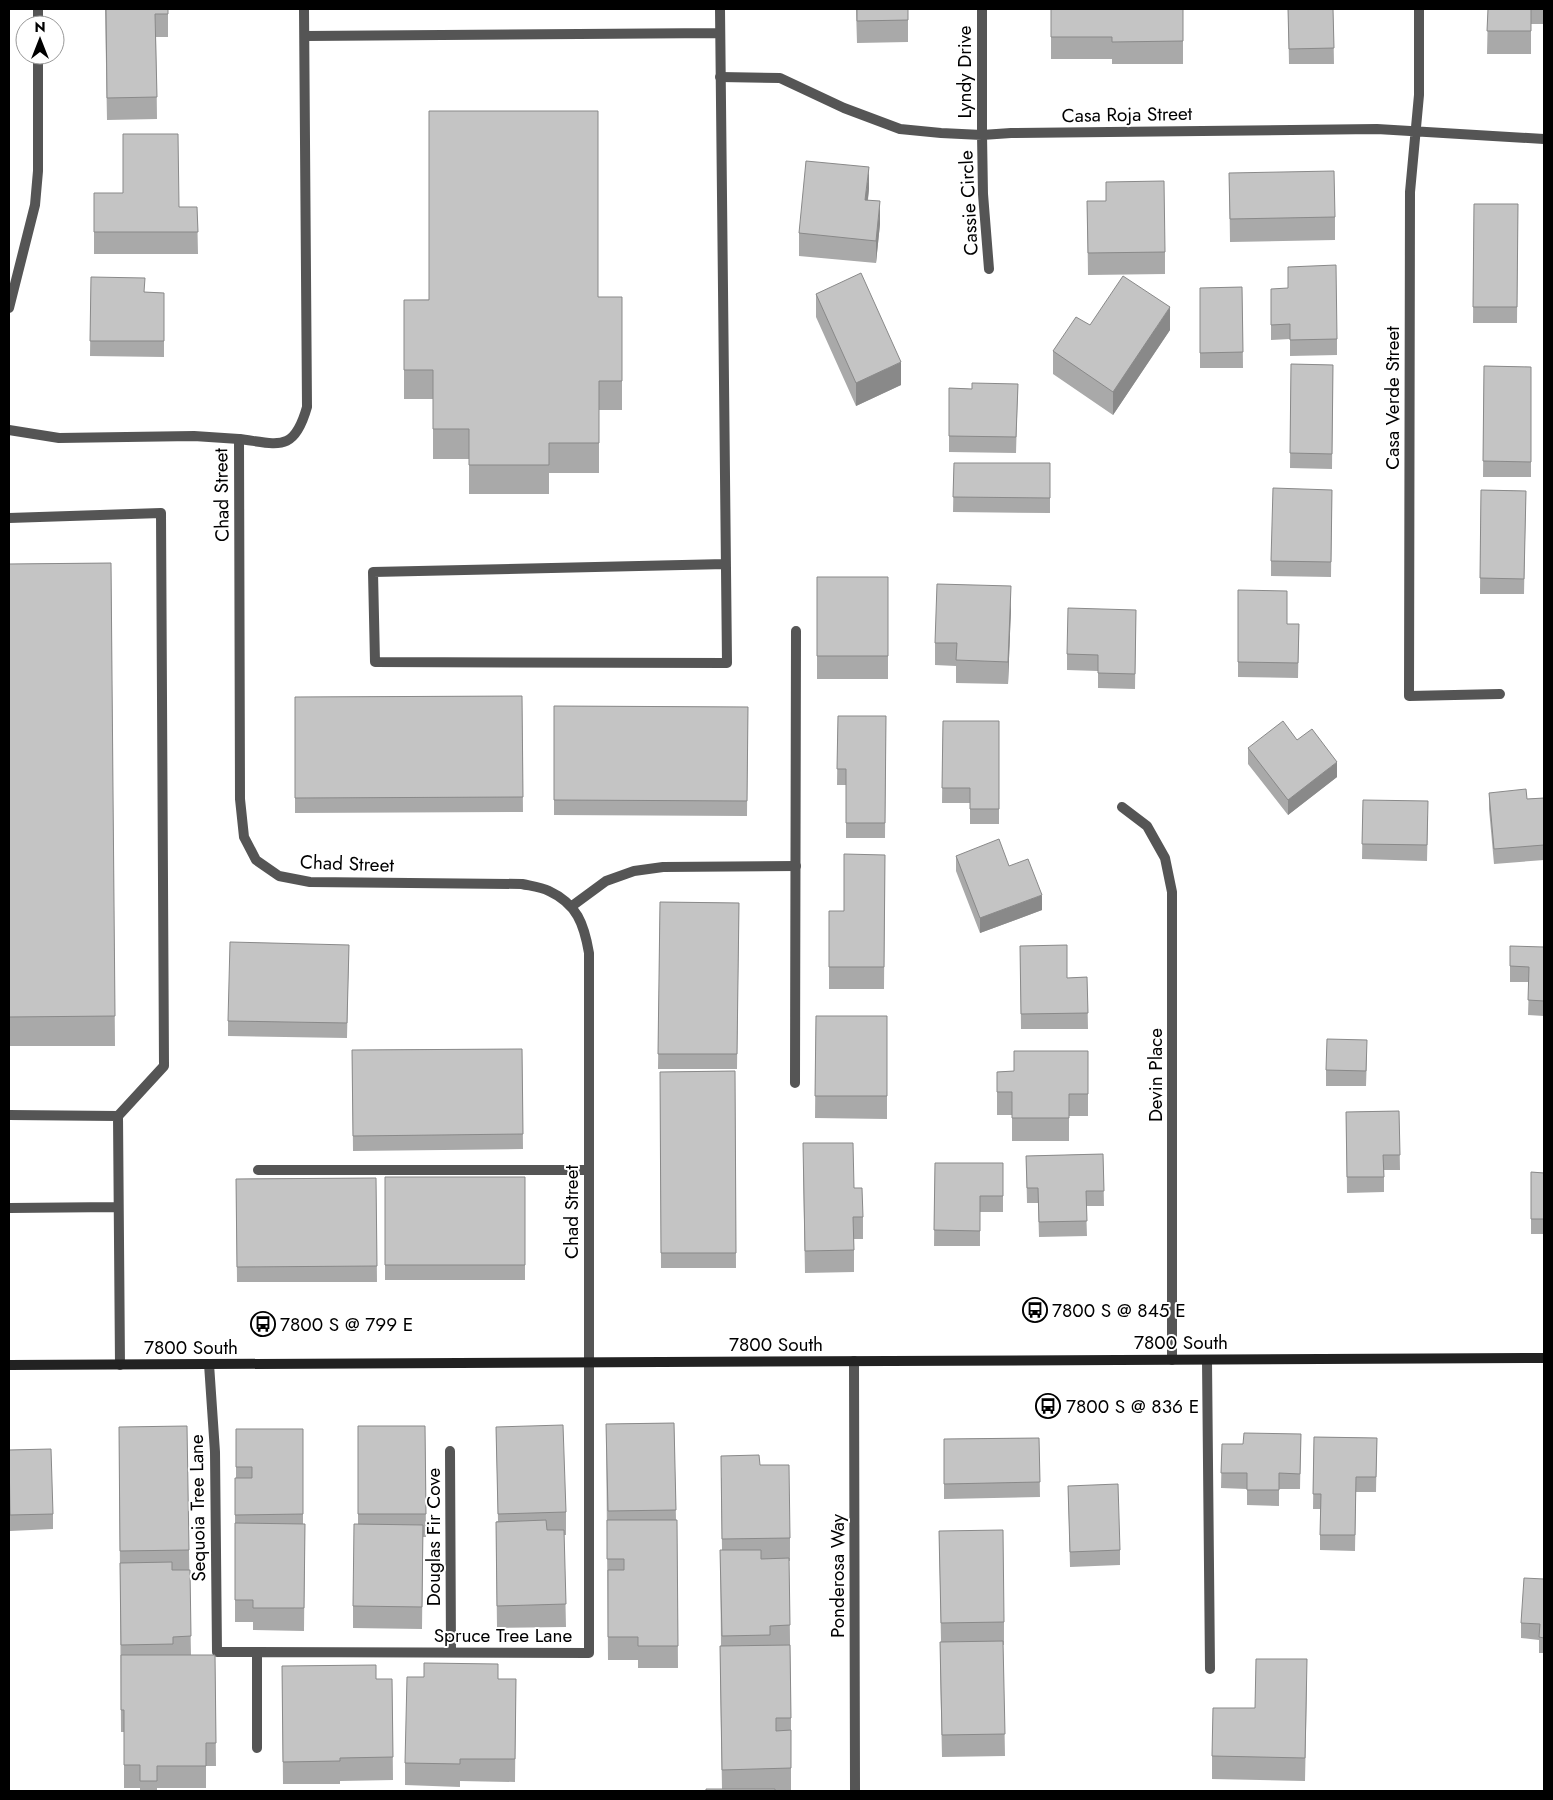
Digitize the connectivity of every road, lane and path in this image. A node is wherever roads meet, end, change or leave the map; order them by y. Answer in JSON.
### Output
{"nodes":[{"id":1,"x":304,"y":9,"type":"edge"},
{"id":2,"x":720,"y":9,"type":"edge"},
{"id":3,"x":982,"y":9,"type":"edge"},
{"id":4,"x":1418,"y":9,"type":"edge"},
{"id":5,"x":720,"y":33,"type":"junction"},
{"id":6,"x":304,"y":36,"type":"junction"},
{"id":7,"x":38,"y":65,"type":"edge"},
{"id":8,"x":720,"y":77,"type":"junction"},
{"id":9,"x":1416,"y":132,"type":"junction"},
{"id":10,"x":982,"y":135,"type":"junction"},
{"id":11,"x":1544,"y":139,"type":"edge"},
{"id":12,"x":989,"y":269,"type":"dead end"},
{"id":13,"x":9,"y":308,"type":"edge"},
{"id":14,"x":9,"y":430,"type":"edge"},
{"id":15,"x":239,"y":439,"type":"junction"},
{"id":16,"x":9,"y":518,"type":"edge"},
{"id":17,"x":726,"y":564,"type":"junction"},
{"id":18,"x":796,"y":631,"type":"dead end"},
{"id":19,"x":1500,"y":694,"type":"dead end"},
{"id":20,"x":1122,"y":808,"type":"dead end"},
{"id":21,"x":796,"y":866,"type":"junction"},
{"id":22,"x":572,"y":906,"type":"junction"},
{"id":23,"x":795,"y":1083,"type":"dead end"},
{"id":24,"x":9,"y":1115,"type":"edge"},
{"id":25,"x":118,"y":1116,"type":"junction"},
{"id":26,"x":258,"y":1170,"type":"dead end"},
{"id":27,"x":589,"y":1170,"type":"junction"},
{"id":28,"x":118,"y":1207,"type":"junction"},
{"id":29,"x":9,"y":1208,"type":"edge"},
{"id":30,"x":1544,"y":1358,"type":"edge"},
{"id":31,"x":1172,"y":1360,"type":"junction"},
{"id":32,"x":1207,"y":1360,"type":"junction"},
{"id":33,"x":854,"y":1361,"type":"junction"},
{"id":34,"x":589,"y":1362,"type":"junction"},
{"id":35,"x":120,"y":1364,"type":"junction"},
{"id":36,"x":209,"y":1364,"type":"junction"},
{"id":37,"x":9,"y":1365,"type":"edge"},
{"id":38,"x":450,"y":1451,"type":"dead end"},
{"id":39,"x":217,"y":1652,"type":"joint"},
{"id":40,"x":257,"y":1652,"type":"junction"},
{"id":41,"x":451,"y":1652,"type":"junction"},
{"id":42,"x":1210,"y":1669,"type":"dead end"},
{"id":43,"x":257,"y":1748,"type":"dead end"},
{"id":44,"x":855,"y":1791,"type":"edge"}],
"edges":[{"from":1,"to":6,"type":"street"},
{"from":2,"to":5,"type":"street"},
{"from":3,"to":10,"type":"street","name":"Lyndy Drive"},
{"from":4,"to":9,"type":"street","name":"Casa Verde Street"},
{"from":5,"to":6,"type":"street"},
{"from":5,"to":8,"type":"street"},
{"from":6,"to":15,"type":"street"},
{"from":7,"to":13,"type":"street"},
{"from":8,"to":10,"type":"street","name":"Casa Roja Street"},
{"from":8,"to":17,"type":"street"},
{"from":9,"to":10,"type":"street","name":"Casa Roja Street"},
{"from":9,"to":11,"type":"street","name":"Casa Roja Street"},
{"from":9,"to":19,"type":"street","name":"Casa Verde Street"},
{"from":10,"to":12,"type":"street","name":"Cassie Circle"},
{"from":14,"to":15,"type":"street","name":"Chad Street"},
{"from":15,"to":22,"type":"street","name":"Chad Street"},
{"from":16,"to":25,"type":"street"},
{"from":17,"to":17,"type":"street"},
{"from":18,"to":21,"type":"street"},
{"from":20,"to":31,"type":"street","name":"Devin Place"},
{"from":21,"to":22,"type":"street"},
{"from":21,"to":23,"type":"street"},
{"from":22,"to":27,"type":"street","name":"Chad Street"},
{"from":24,"to":25,"type":"street"},
{"from":25,"to":28,"type":"street"},
{"from":26,"to":27,"type":"street"},
{"from":27,"to":34,"type":"street","name":"Chad Street"},
{"from":28,"to":29,"type":"street"},
{"from":28,"to":35,"type":"street"},
{"from":30,"to":32,"type":"main road","name":"7800 South"},
{"from":31,"to":32,"type":"main road","name":"7800 South"},
{"from":31,"to":33,"type":"main road","name":"7800 South"},
{"from":32,"to":42,"type":"street"},
{"from":33,"to":34,"type":"main road","name":"7800 South"},
{"from":33,"to":44,"type":"street","name":"Ponderosa Way"},
{"from":34,"to":36,"type":"main road","name":"7800 South"},
{"from":34,"to":41,"type":"street","name":"Spruce Tree Lane"},
{"from":35,"to":36,"type":"main road","name":"7800 South"},
{"from":35,"to":37,"type":"main road","name":"7800 South"},
{"from":36,"to":39,"type":"street","name":"Sequoia Tree Lane"},
{"from":38,"to":41,"type":"street","name":"Douglas Fir Cove"},
{"from":39,"to":40,"type":"street","name":"Spruce Tree Lane"},
{"from":40,"to":41,"type":"street","name":"Spruce Tree Lane"},
{"from":40,"to":43,"type":"street"}]}
